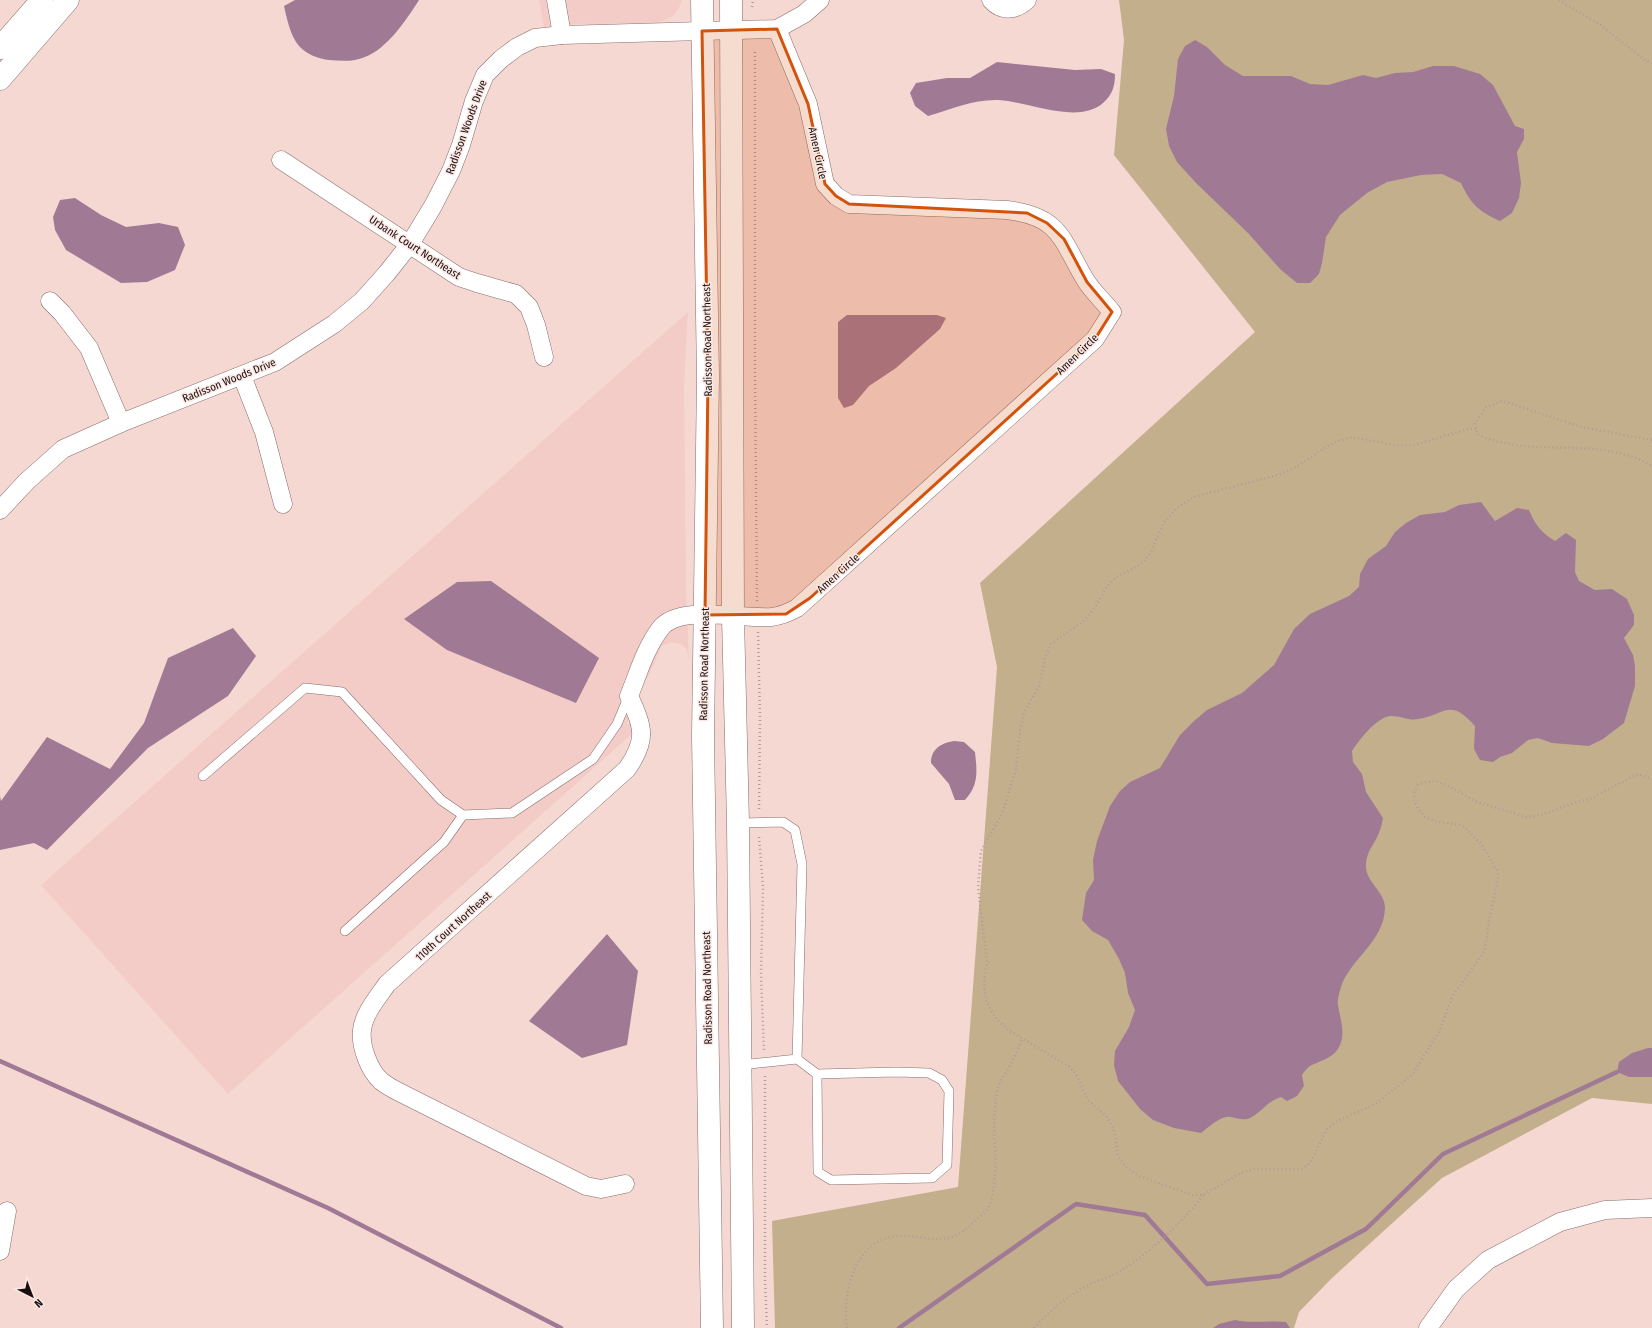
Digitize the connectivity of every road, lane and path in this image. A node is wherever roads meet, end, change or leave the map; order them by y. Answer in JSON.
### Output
{"nodes":[{"id":1,"x":42,"y":0,"type":"edge"},
{"id":2,"x":68,"y":0,"type":"edge"},
{"id":3,"x":556,"y":0,"type":"edge"},
{"id":4,"x":702,"y":0,"type":"edge"},
{"id":5,"x":731,"y":0,"type":"edge"},
{"id":6,"x":753,"y":0,"type":"edge"},
{"id":7,"x":820,"y":0,"type":"edge"},
{"id":8,"x":991,"y":0,"type":"edge"},
{"id":9,"x":1027,"y":0,"type":"edge"},
{"id":10,"x":1559,"y":0,"type":"edge"},
{"id":11,"x":752,"y":7,"type":"dead end"},
{"id":12,"x":777,"y":29,"type":"junction"},
{"id":13,"x":702,"y":31,"type":"junction"},
{"id":14,"x":732,"y":31,"type":"junction"},
{"id":15,"x":562,"y":35,"type":"junction"},
{"id":16,"x":0,"y":48,"type":"edge"},
{"id":17,"x":755,"y":52,"type":"dead end"},
{"id":18,"x":1652,"y":63,"type":"edge"},
{"id":19,"x":0,"y":79,"type":"edge"},
{"id":20,"x":281,"y":160,"type":"dead end"},
{"id":21,"x":410,"y":244,"type":"junction"},
{"id":22,"x":50,"y":301,"type":"dead end"},
{"id":23,"x":544,"y":357,"type":"dead end"},
{"id":24,"x":242,"y":376,"type":"junction"},
{"id":25,"x":121,"y":423,"type":"junction"},
{"id":26,"x":1476,"y":429,"type":"junction"},
{"id":27,"x":1652,"y":440,"type":"edge"},
{"id":28,"x":1652,"y":466,"type":"edge"},
{"id":29,"x":284,"y":504,"type":"dead end"},
{"id":30,"x":0,"y":510,"type":"edge"},
{"id":31,"x":756,"y":596,"type":"dead end"},
{"id":32,"x":705,"y":615,"type":"junction"},
{"id":33,"x":733,"y":617,"type":"junction"},
{"id":34,"x":757,"y":639,"type":"dead end"},
{"id":35,"x":629,"y":696,"type":"junction"},
{"id":36,"x":203,"y":776,"type":"dead end"},
{"id":37,"x":1652,"y":779,"type":"edge"},
{"id":38,"x":759,"y":810,"type":"dead end"},
{"id":39,"x":463,"y":815,"type":"junction"},
{"id":40,"x":738,"y":824,"type":"junction"},
{"id":41,"x":759,"y":837,"type":"dead end"},
{"id":42,"x":345,"y":931,"type":"dead end"},
{"id":43,"x":1022,"y":1039,"type":"junction"},
{"id":44,"x":764,"y":1051,"type":"dead end"},
{"id":45,"x":796,"y":1059,"type":"junction"},
{"id":46,"x":740,"y":1065,"type":"junction"},
{"id":47,"x":817,"y":1074,"type":"junction"},
{"id":48,"x":765,"y":1076,"type":"dead end"},
{"id":49,"x":625,"y":1184,"type":"dead end"},
{"id":50,"x":1203,"y":1195,"type":"junction"},
{"id":51,"x":1652,"y":1208,"type":"edge"},
{"id":52,"x":8,"y":1211,"type":"dead end"},
{"id":53,"x":0,"y":1251,"type":"edge"},
{"id":54,"x":712,"y":1328,"type":"edge"},
{"id":55,"x":743,"y":1328,"type":"edge"},
{"id":56,"x":767,"y":1328,"type":"edge"},
{"id":57,"x":847,"y":1328,"type":"edge"},
{"id":58,"x":1034,"y":1328,"type":"edge"},
{"id":59,"x":1428,"y":1328,"type":"edge"}],
"edges":[{"from":1,"to":16,"type":"main road"},
{"from":2,"to":19,"type":"main road"},
{"from":3,"to":15,"type":"street"},
{"from":4,"to":13,"type":"main road","name":"Radisson Road Northeast"},
{"from":5,"to":14,"type":"main road"},
{"from":6,"to":11,"type":"path"},
{"from":7,"to":12,"type":"street"},
{"from":8,"to":9,"type":"street"},
{"from":10,"to":18,"type":"path"},
{"from":12,"to":14,"type":"street","name":"Radisson Woods Drive"},
{"from":12,"to":33,"type":"street","name":"Amen Circle"},
{"from":13,"to":14,"type":"street","name":"Radisson Woods Drive"},
{"from":13,"to":15,"type":"street","name":"Radisson Woods Drive"},
{"from":13,"to":32,"type":"main road","name":"Radisson Road Northeast"},
{"from":14,"to":33,"type":"main road"},
{"from":15,"to":21,"type":"street","name":"Radisson Woods Drive"},
{"from":17,"to":31,"type":"path"},
{"from":20,"to":21,"type":"street","name":"Urbank Court Northeast"},
{"from":21,"to":23,"type":"street","name":"Urbank Court Northeast"},
{"from":21,"to":24,"type":"street","name":"Radisson Woods Drive"},
{"from":22,"to":25,"type":"street"},
{"from":24,"to":25,"type":"street","name":"Radisson Woods Drive"},
{"from":24,"to":29,"type":"street"},
{"from":25,"to":30,"type":"street","name":"Radisson Woods Drive"},
{"from":26,"to":27,"type":"path"},
{"from":26,"to":28,"type":"path"},
{"from":26,"to":43,"type":"path"},
{"from":32,"to":33,"type":"street"},
{"from":32,"to":35,"type":"street"},
{"from":32,"to":54,"type":"main road","name":"Radisson Road Northeast"},
{"from":33,"to":40,"type":"main road"},
{"from":34,"to":38,"type":"path"},
{"from":35,"to":39,"type":"lane"},
{"from":35,"to":49,"type":"street","name":"110th Court Northeast"},
{"from":36,"to":39,"type":"lane"},
{"from":37,"to":50,"type":"path"},
{"from":39,"to":42,"type":"lane"},
{"from":40,"to":45,"type":"lane"},
{"from":40,"to":46,"type":"main road"},
{"from":41,"to":44,"type":"path"},
{"from":43,"to":50,"type":"path"},
{"from":43,"to":57,"type":"path"},
{"from":45,"to":46,"type":"lane"},
{"from":45,"to":47,"type":"lane"},
{"from":46,"to":55,"type":"main road"},
{"from":47,"to":47,"type":"lane"},
{"from":48,"to":56,"type":"path"},
{"from":50,"to":58,"type":"path"},
{"from":51,"to":59,"type":"street"},
{"from":52,"to":53,"type":"street"}]}
